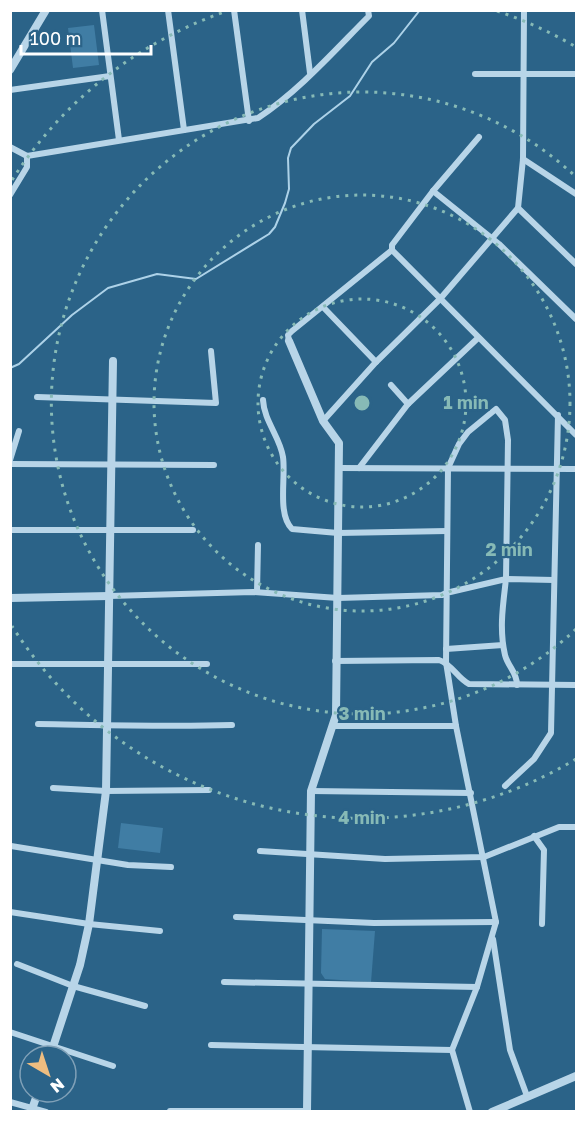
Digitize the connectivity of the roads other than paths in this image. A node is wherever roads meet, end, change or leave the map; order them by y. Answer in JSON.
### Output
{"nodes":[{"id":1,"x":46,"y":10,"type":"edge"},
{"id":2,"x":102,"y":10,"type":"edge"},
{"id":3,"x":168,"y":10,"type":"edge"},
{"id":4,"x":234,"y":10,"type":"edge"},
{"id":5,"x":302,"y":10,"type":"edge"},
{"id":6,"x":369,"y":10,"type":"edge"},
{"id":7,"x":524,"y":10,"type":"edge"},
{"id":8,"x":10,"y":70,"type":"edge"},
{"id":9,"x":310,"y":73,"type":"junction"},
{"id":10,"x":475,"y":74,"type":"dead end"},
{"id":11,"x":576,"y":74,"type":"edge"},
{"id":12,"x":525,"y":75,"type":"junction"},
{"id":13,"x":110,"y":76,"type":"junction"},
{"id":14,"x":10,"y":90,"type":"edge"},
{"id":15,"x":249,"y":121,"type":"junction"},
{"id":16,"x":184,"y":130,"type":"junction"},
{"id":17,"x":478,"y":137,"type":"dead end"},
{"id":18,"x":119,"y":140,"type":"junction"},
{"id":19,"x":10,"y":147,"type":"edge"},
{"id":20,"x":27,"y":156,"type":"junction"},
{"id":21,"x":523,"y":159,"type":"junction"},
{"id":22,"x":433,"y":190,"type":"junction"},
{"id":23,"x":10,"y":195,"type":"edge"},
{"id":24,"x":576,"y":195,"type":"edge"},
{"id":25,"x":518,"y":208,"type":"junction"},
{"id":26,"x":493,"y":240,"type":"junction"},
{"id":27,"x":392,"y":250,"type":"junction"},
{"id":28,"x":576,"y":264,"type":"edge"},
{"id":29,"x":440,"y":299,"type":"junction"},
{"id":30,"x":324,"y":308,"type":"junction"},
{"id":31,"x":576,"y":319,"type":"edge"},
{"id":32,"x":478,"y":338,"type":"junction"},
{"id":33,"x":289,"y":341,"type":"joint"},
{"id":34,"x":211,"y":351,"type":"dead end"},
{"id":35,"x":113,"y":361,"type":"dead end"},
{"id":36,"x":376,"y":362,"type":"junction"},
{"id":37,"x":391,"y":385,"type":"dead end"},
{"id":38,"x":38,"y":397,"type":"dead end"},
{"id":39,"x":113,"y":400,"type":"junction"},
{"id":40,"x":262,"y":400,"type":"dead end"},
{"id":41,"x":408,"y":404,"type":"junction"},
{"id":42,"x":558,"y":415,"type":"junction"},
{"id":43,"x":323,"y":421,"type":"junction"},
{"id":44,"x":19,"y":430,"type":"dead end"},
{"id":45,"x":576,"y":435,"type":"edge"},
{"id":46,"x":10,"y":462,"type":"edge"},
{"id":47,"x":113,"y":465,"type":"junction"},
{"id":48,"x":214,"y":465,"type":"dead end"},
{"id":49,"x":338,"y":468,"type":"junction"},
{"id":50,"x":359,"y":468,"type":"junction"},
{"id":51,"x":448,"y":468,"type":"junction"},
{"id":52,"x":509,"y":470,"type":"junction"},
{"id":53,"x":576,"y":470,"type":"edge"},
{"id":54,"x":555,"y":471,"type":"junction"},
{"id":55,"x":10,"y":530,"type":"edge"},
{"id":56,"x":111,"y":530,"type":"junction"},
{"id":57,"x":193,"y":530,"type":"dead end"},
{"id":58,"x":447,"y":531,"type":"junction"},
{"id":59,"x":338,"y":533,"type":"junction"},
{"id":60,"x":258,"y":545,"type":"dead end"},
{"id":61,"x":506,"y":579,"type":"junction"},
{"id":62,"x":554,"y":580,"type":"junction"},
{"id":63,"x":257,"y":592,"type":"junction"},
{"id":64,"x":446,"y":592,"type":"junction"},
{"id":65,"x":109,"y":596,"type":"junction"},
{"id":66,"x":10,"y":598,"type":"edge"},
{"id":67,"x":338,"y":598,"type":"junction"},
{"id":68,"x":503,"y":645,"type":"junction"},
{"id":69,"x":446,"y":649,"type":"junction"},
{"id":70,"x":335,"y":661,"type":"junction"},
{"id":71,"x":446,"y":662,"type":"junction"},
{"id":72,"x":10,"y":664,"type":"edge"},
{"id":73,"x":207,"y":664,"type":"dead end"},
{"id":74,"x":108,"y":665,"type":"junction"},
{"id":75,"x":517,"y":685,"type":"junction"},
{"id":76,"x":553,"y":685,"type":"junction"},
{"id":77,"x":576,"y":685,"type":"edge"},
{"id":78,"x":38,"y":724,"type":"dead end"},
{"id":79,"x":109,"y":724,"type":"junction"},
{"id":80,"x":232,"y":725,"type":"dead end"},
{"id":81,"x":334,"y":726,"type":"junction"},
{"id":82,"x":456,"y":726,"type":"junction"},
{"id":83,"x":505,"y":786,"type":"dead end"},
{"id":84,"x":53,"y":788,"type":"dead end"},
{"id":85,"x":210,"y":790,"type":"dead end"},
{"id":86,"x":106,"y":791,"type":"junction"},
{"id":87,"x":311,"y":791,"type":"junction"},
{"id":88,"x":471,"y":793,"type":"junction"},
{"id":89,"x":576,"y":827,"type":"edge"},
{"id":90,"x":534,"y":836,"type":"junction"},
{"id":91,"x":11,"y":846,"type":"edge"},
{"id":92,"x":260,"y":851,"type":"dead end"},
{"id":93,"x":311,"y":855,"type":"junction"},
{"id":94,"x":484,"y":857,"type":"junction"},
{"id":95,"x":97,"y":860,"type":"junction"},
{"id":96,"x":171,"y":867,"type":"dead end"},
{"id":97,"x":10,"y":912,"type":"edge"},
{"id":98,"x":236,"y":917,"type":"dead end"},
{"id":99,"x":310,"y":919,"type":"junction"},
{"id":100,"x":496,"y":922,"type":"junction"},
{"id":101,"x":89,"y":924,"type":"junction"},
{"id":102,"x":542,"y":924,"type":"dead end"},
{"id":103,"x":160,"y":930,"type":"dead end"},
{"id":104,"x":493,"y":936,"type":"junction"},
{"id":105,"x":17,"y":964,"type":"dead end"},
{"id":106,"x":224,"y":982,"type":"dead end"},
{"id":107,"x":309,"y":984,"type":"junction"},
{"id":108,"x":73,"y":986,"type":"junction"},
{"id":109,"x":477,"y":987,"type":"junction"},
{"id":110,"x":145,"y":1006,"type":"dead end"},
{"id":111,"x":10,"y":1032,"type":"edge"},
{"id":112,"x":51,"y":1044,"type":"edge"},
{"id":113,"x":54,"y":1044,"type":"edge"},
{"id":114,"x":211,"y":1045,"type":"dead end"},
{"id":115,"x":308,"y":1046,"type":"junction"},
{"id":116,"x":452,"y":1050,"type":"junction"},
{"id":117,"x":78,"y":1054,"type":"edge"},
{"id":118,"x":113,"y":1066,"type":"dead end"},
{"id":119,"x":576,"y":1076,"type":"edge"},
{"id":120,"x":527,"y":1096,"type":"junction"},
{"id":121,"x":10,"y":1101,"type":"edge"},
{"id":122,"x":32,"y":1110,"type":"edge"},
{"id":123,"x":170,"y":1111,"type":"edge"},
{"id":124,"x":307,"y":1111,"type":"edge"},
{"id":125,"x":46,"y":1112,"type":"edge"},
{"id":126,"x":470,"y":1112,"type":"edge"},
{"id":127,"x":492,"y":1112,"type":"edge"}],
"edges":[{"from":1,"to":8,"type":"street"},
{"from":2,"to":13,"type":"street"},
{"from":3,"to":16,"type":"street"},
{"from":4,"to":15,"type":"street"},
{"from":5,"to":9,"type":"street"},
{"from":6,"to":9,"type":"street"},
{"from":7,"to":12,"type":"street"},
{"from":9,"to":15,"type":"street"},
{"from":10,"to":12,"type":"street"},
{"from":11,"to":12,"type":"street"},
{"from":12,"to":21,"type":"street"},
{"from":13,"to":14,"type":"street"},
{"from":13,"to":18,"type":"street"},
{"from":15,"to":16,"type":"street"},
{"from":16,"to":18,"type":"street"},
{"from":17,"to":22,"type":"street"},
{"from":18,"to":20,"type":"street"},
{"from":19,"to":20,"type":"street"},
{"from":20,"to":23,"type":"street"},
{"from":21,"to":24,"type":"street"},
{"from":21,"to":25,"type":"street"},
{"from":22,"to":26,"type":"street"},
{"from":22,"to":27,"type":"street"},
{"from":25,"to":26,"type":"street"},
{"from":25,"to":28,"type":"street"},
{"from":26,"to":29,"type":"street"},
{"from":26,"to":31,"type":"street"},
{"from":27,"to":29,"type":"street"},
{"from":27,"to":30,"type":"street"},
{"from":29,"to":32,"type":"street"},
{"from":29,"to":36,"type":"street"},
{"from":30,"to":33,"type":"street"},
{"from":30,"to":36,"type":"street"},
{"from":32,"to":41,"type":"street"},
{"from":32,"to":42,"type":"street"},
{"from":33,"to":43,"type":"street"},
{"from":34,"to":39,"type":"street"},
{"from":35,"to":39,"type":"street"},
{"from":36,"to":43,"type":"street"},
{"from":37,"to":41,"type":"street"},
{"from":38,"to":39,"type":"street"},
{"from":39,"to":47,"type":"street"},
{"from":40,"to":59,"type":"street"},
{"from":41,"to":50,"type":"street"},
{"from":42,"to":45,"type":"street"},
{"from":42,"to":54,"type":"street"},
{"from":43,"to":49,"type":"street"},
{"from":44,"to":46,"type":"street"},
{"from":46,"to":47,"type":"street"},
{"from":47,"to":48,"type":"street"},
{"from":47,"to":56,"type":"street"},
{"from":49,"to":50,"type":"street"},
{"from":49,"to":59,"type":"street"},
{"from":50,"to":51,"type":"street"},
{"from":51,"to":52,"type":"street"},
{"from":51,"to":52,"type":"street"},
{"from":51,"to":58,"type":"street"},
{"from":52,"to":54,"type":"street"},
{"from":52,"to":61,"type":"street"},
{"from":53,"to":54,"type":"street"},
{"from":54,"to":62,"type":"street"},
{"from":55,"to":56,"type":"street"},
{"from":56,"to":57,"type":"street"},
{"from":56,"to":65,"type":"street"},
{"from":58,"to":59,"type":"street"},
{"from":58,"to":64,"type":"street"},
{"from":59,"to":67,"type":"street"},
{"from":60,"to":63,"type":"street"},
{"from":61,"to":62,"type":"street"},
{"from":61,"to":64,"type":"street"},
{"from":61,"to":68,"type":"street"},
{"from":62,"to":76,"type":"street"},
{"from":63,"to":65,"type":"street"},
{"from":63,"to":67,"type":"street"},
{"from":64,"to":67,"type":"street"},
{"from":64,"to":69,"type":"street"},
{"from":65,"to":66,"type":"street"},
{"from":65,"to":74,"type":"street"},
{"from":67,"to":70,"type":"street"},
{"from":68,"to":69,"type":"street"},
{"from":68,"to":75,"type":"street"},
{"from":69,"to":71,"type":"street"},
{"from":70,"to":71,"type":"street"},
{"from":70,"to":81,"type":"street"},
{"from":71,"to":75,"type":"street"},
{"from":71,"to":82,"type":"street"},
{"from":72,"to":74,"type":"street"},
{"from":73,"to":74,"type":"street"},
{"from":74,"to":79,"type":"street"},
{"from":75,"to":76,"type":"street"},
{"from":76,"to":77,"type":"street"},
{"from":76,"to":83,"type":"street"},
{"from":78,"to":79,"type":"street"},
{"from":79,"to":80,"type":"street"},
{"from":79,"to":86,"type":"street"},
{"from":81,"to":82,"type":"street"},
{"from":81,"to":87,"type":"street"},
{"from":82,"to":88,"type":"street"},
{"from":84,"to":86,"type":"street"},
{"from":85,"to":86,"type":"street"},
{"from":86,"to":95,"type":"street"},
{"from":87,"to":88,"type":"street"},
{"from":87,"to":93,"type":"street"},
{"from":88,"to":94,"type":"street"},
{"from":89,"to":90,"type":"street"},
{"from":90,"to":94,"type":"street"},
{"from":90,"to":102,"type":"street"},
{"from":91,"to":95,"type":"street"},
{"from":92,"to":93,"type":"street"},
{"from":93,"to":94,"type":"street"},
{"from":93,"to":99,"type":"street"},
{"from":94,"to":100,"type":"street"},
{"from":95,"to":96,"type":"street"},
{"from":95,"to":101,"type":"street"},
{"from":97,"to":101,"type":"street"},
{"from":98,"to":99,"type":"street"},
{"from":99,"to":100,"type":"street"},
{"from":99,"to":107,"type":"street"},
{"from":100,"to":104,"type":"street"},
{"from":101,"to":103,"type":"street"},
{"from":101,"to":108,"type":"street"},
{"from":104,"to":109,"type":"street"},
{"from":104,"to":120,"type":"street"},
{"from":105,"to":108,"type":"street"},
{"from":106,"to":107,"type":"street"},
{"from":107,"to":109,"type":"street"},
{"from":107,"to":115,"type":"street"},
{"from":108,"to":110,"type":"street"},
{"from":108,"to":113,"type":"street"},
{"from":109,"to":116,"type":"street"},
{"from":111,"to":112,"type":"street"},
{"from":114,"to":115,"type":"street"},
{"from":115,"to":116,"type":"street"},
{"from":115,"to":124,"type":"street"},
{"from":116,"to":126,"type":"street"},
{"from":117,"to":118,"type":"street"},
{"from":119,"to":120,"type":"street"},
{"from":120,"to":127,"type":"street"},
{"from":121,"to":122,"type":"street"},
{"from":122,"to":125,"type":"street"},
{"from":123,"to":124,"type":"street"}]}
